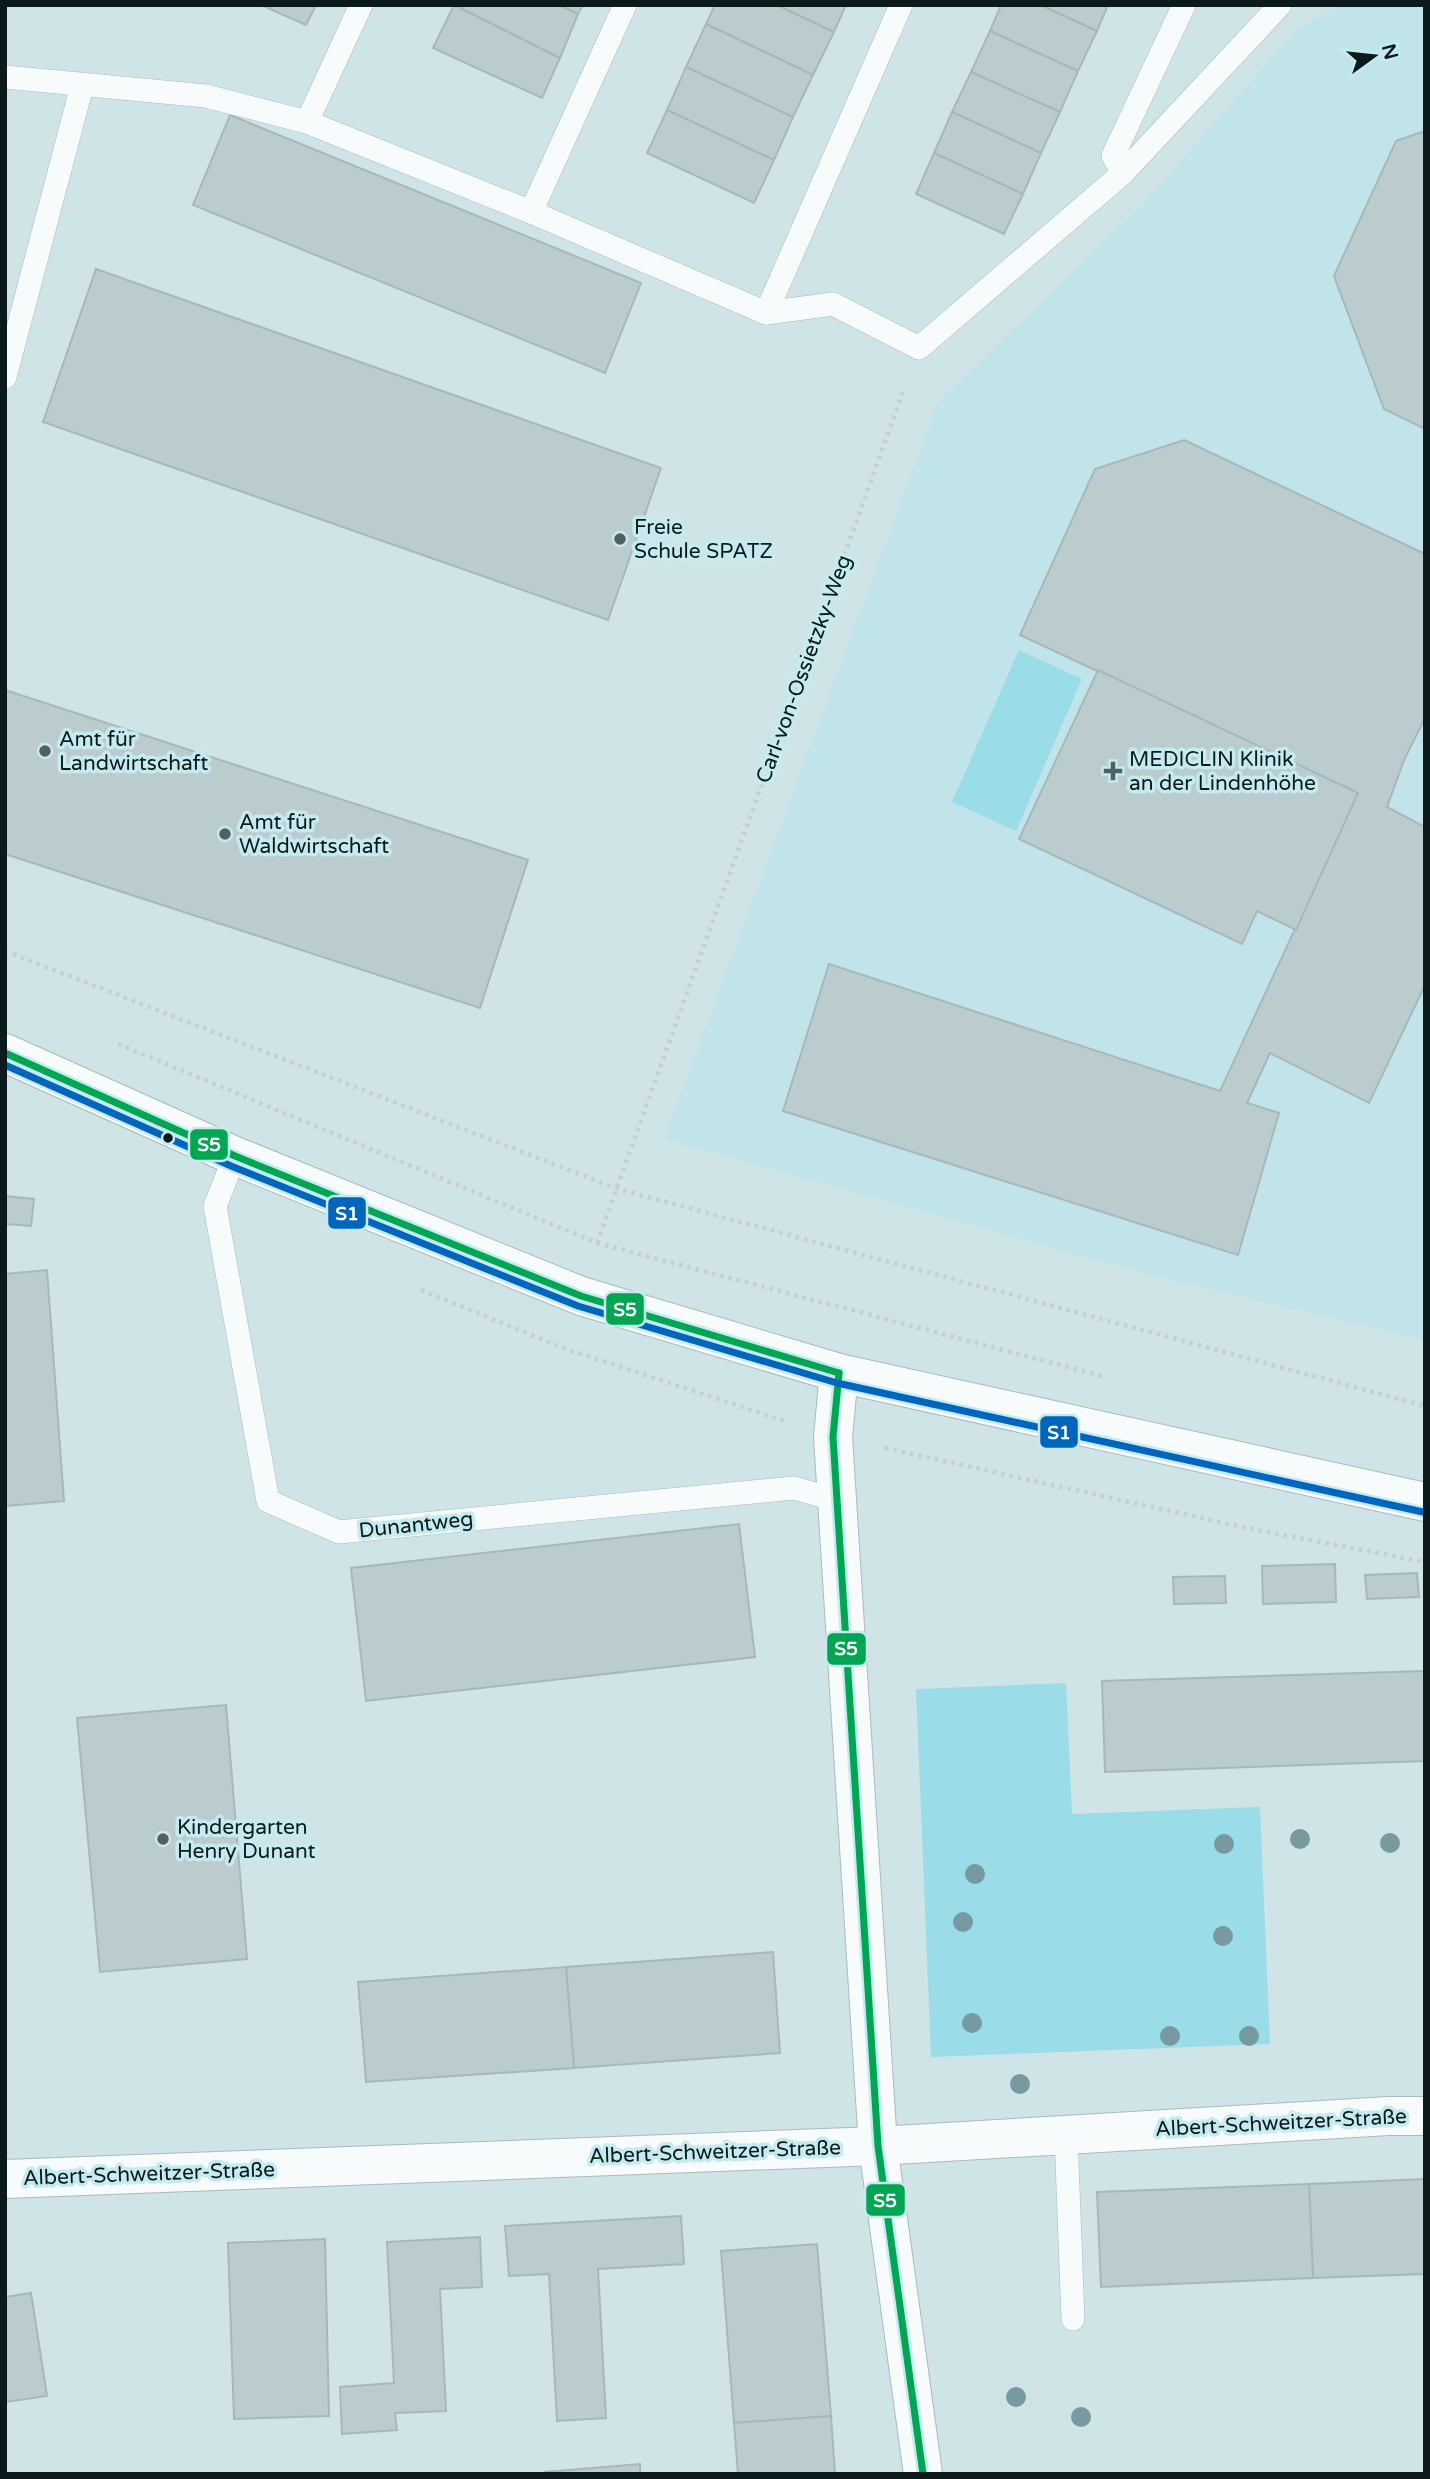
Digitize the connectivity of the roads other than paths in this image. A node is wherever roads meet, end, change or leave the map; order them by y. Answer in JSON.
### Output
{"nodes":[{"id":1,"x":361,"y":5,"type":"edge"},
{"id":2,"x":625,"y":5,"type":"edge"},
{"id":3,"x":901,"y":5,"type":"edge"},
{"id":4,"x":1184,"y":5,"type":"edge"},
{"id":5,"x":1280,"y":5,"type":"edge"},
{"id":6,"x":5,"y":77,"type":"edge"},
{"id":7,"x":82,"y":86,"type":"junction"},
{"id":8,"x":307,"y":122,"type":"junction"},
{"id":9,"x":1123,"y":173,"type":"junction"},
{"id":10,"x":531,"y":212,"type":"junction"},
{"id":11,"x":766,"y":313,"type":"junction"},
{"id":12,"x":5,"y":377,"type":"edge"},
{"id":13,"x":5,"y":1053,"type":"edge"},
{"id":14,"x":235,"y":1156,"type":"junction"},
{"id":15,"x":839,"y":1373,"type":"junction"},
{"id":16,"x":836,"y":1500,"type":"junction"},
{"id":17,"x":1425,"y":1502,"type":"edge"},
{"id":18,"x":1425,"y":2116,"type":"edge"},
{"id":19,"x":1066,"y":2134,"type":"junction"},
{"id":20,"x":878,"y":2146,"type":"junction"},
{"id":21,"x":5,"y":2179,"type":"edge"},
{"id":22,"x":1073,"y":2319,"type":"dead end"},
{"id":23,"x":923,"y":2474,"type":"edge"}],
"edges":[{"from":1,"to":8,"type":"lane"},
{"from":2,"to":10,"type":"lane"},
{"from":3,"to":11,"type":"lane"},
{"from":4,"to":9,"type":"lane"},
{"from":5,"to":9,"type":"lane"},
{"from":6,"to":7,"type":"lane"},
{"from":7,"to":8,"type":"lane"},
{"from":7,"to":12,"type":"lane"},
{"from":8,"to":10,"type":"lane"},
{"from":9,"to":11,"type":"lane"},
{"from":10,"to":11,"type":"lane"},
{"from":13,"to":14,"type":"street"},
{"from":14,"to":15,"type":"street"},
{"from":14,"to":16,"type":"lane","name":"Dunantweg"},
{"from":15,"to":16,"type":"street"},
{"from":15,"to":17,"type":"street"},
{"from":16,"to":20,"type":"street"},
{"from":18,"to":19,"type":"street","name":"Albert-Schweitzer-Straße"},
{"from":19,"to":20,"type":"street","name":"Albert-Schweitzer-Straße"},
{"from":19,"to":22,"type":"lane"},
{"from":20,"to":21,"type":"street","name":"Albert-Schweitzer-Straße"},
{"from":20,"to":23,"type":"street"}]}
